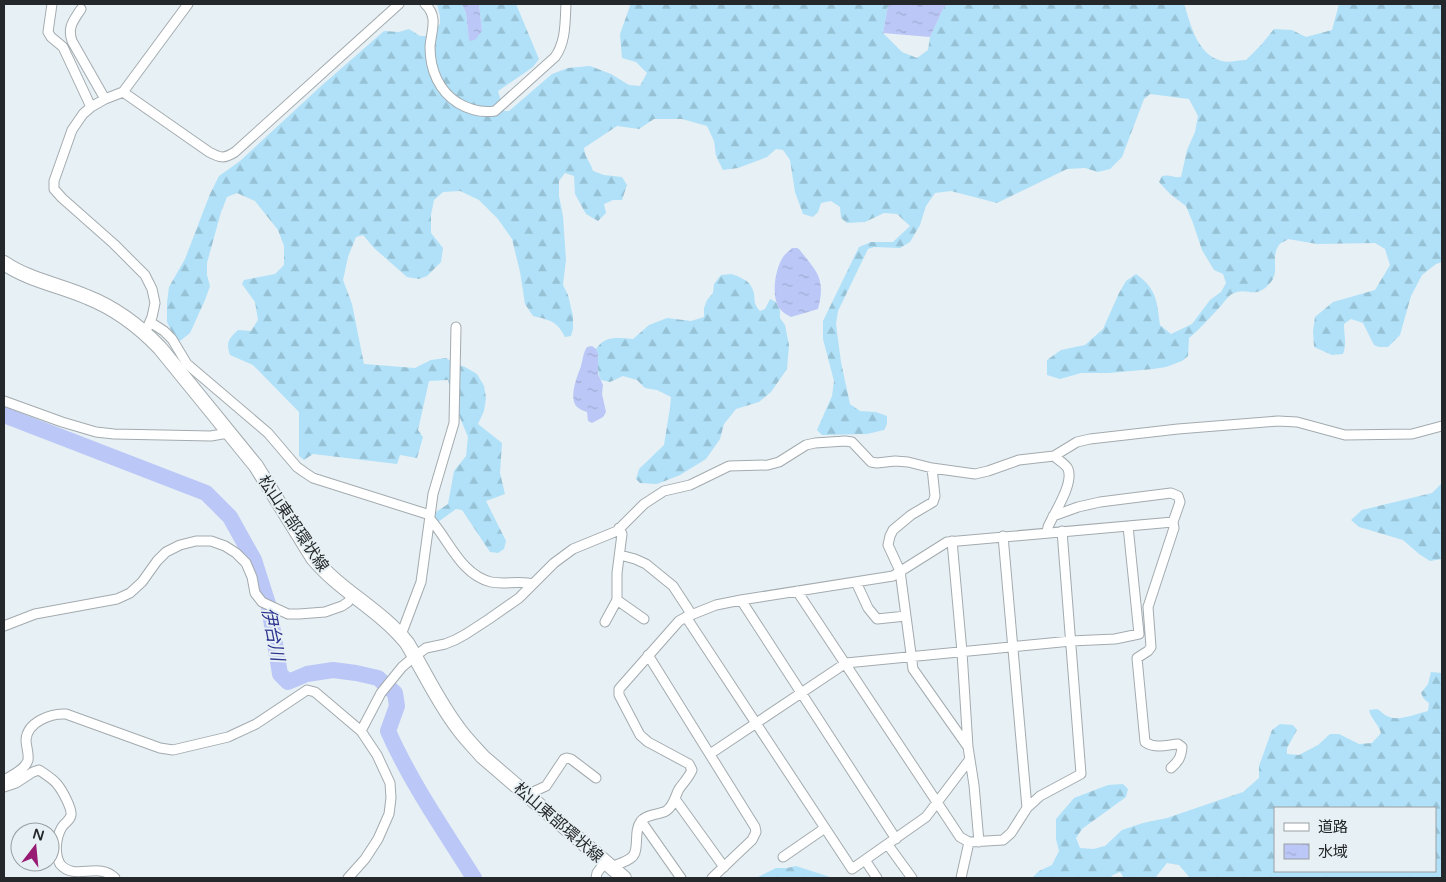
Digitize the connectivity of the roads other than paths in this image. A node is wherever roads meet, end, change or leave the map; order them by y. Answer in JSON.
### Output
{"nodes":[{"id":1,"x":52,"y":4,"type":"edge"},
{"id":2,"x":188,"y":4,"type":"edge"},
{"id":3,"x":399,"y":4,"type":"edge"},
{"id":4,"x":425,"y":4,"type":"edge"},
{"id":5,"x":566,"y":4,"type":"edge"},
{"id":6,"x":81,"y":9,"type":"dead end"},
{"id":7,"x":123,"y":92,"type":"junction"},
{"id":8,"x":105,"y":99,"type":"junction"},
{"id":9,"x":91,"y":107,"type":"junction"},
{"id":10,"x":4,"y":263,"type":"edge"},
{"id":11,"x":456,"y":327,"type":"dead end"},
{"id":12,"x":147,"y":328,"type":"junction"},
{"id":13,"x":4,"y":401,"type":"edge"},
{"id":14,"x":1442,"y":426,"type":"edge"},
{"id":15,"x":228,"y":433,"type":"junction"},
{"id":16,"x":1054,"y":456,"type":"junction"},
{"id":17,"x":932,"y":468,"type":"junction"},
{"id":18,"x":1053,"y":516,"type":"junction"},
{"id":19,"x":430,"y":517,"type":"junction"},
{"id":20,"x":1173,"y":522,"type":"junction"},
{"id":21,"x":1128,"y":526,"type":"junction"},
{"id":22,"x":619,"y":528,"type":"junction"},
{"id":23,"x":1062,"y":531,"type":"junction"},
{"id":24,"x":1047,"y":532,"type":"junction"},
{"id":25,"x":1003,"y":536,"type":"junction"},
{"id":26,"x":952,"y":541,"type":"junction"},
{"id":27,"x":620,"y":555,"type":"junction"},
{"id":28,"x":900,"y":571,"type":"junction"},
{"id":29,"x":856,"y":582,"type":"junction"},
{"id":30,"x":533,"y":584,"type":"junction"},
{"id":31,"x":797,"y":591,"type":"junction"},
{"id":32,"x":352,"y":595,"type":"junction"},
{"id":33,"x":617,"y":600,"type":"junction"},
{"id":34,"x":741,"y":600,"type":"junction"},
{"id":35,"x":689,"y":616,"type":"junction"},
{"id":36,"x":906,"y":616,"type":"junction"},
{"id":37,"x":644,"y":619,"type":"dead end"},
{"id":38,"x":605,"y":622,"type":"dead end"},
{"id":39,"x":4,"y":626,"type":"edge"},
{"id":40,"x":401,"y":635,"type":"junction"},
{"id":41,"x":1071,"y":640,"type":"junction"},
{"id":42,"x":1013,"y":647,"type":"junction"},
{"id":43,"x":962,"y":652,"type":"junction"},
{"id":44,"x":648,"y":655,"type":"junction"},
{"id":45,"x":414,"y":656,"type":"junction"},
{"id":46,"x":911,"y":658,"type":"junction"},
{"id":47,"x":846,"y":663,"type":"junction"},
{"id":48,"x":802,"y":693,"type":"junction"},
{"id":49,"x":756,"y":724,"type":"junction"},
{"id":50,"x":361,"y":731,"type":"junction"},
{"id":51,"x":968,"y":747,"type":"junction"},
{"id":52,"x":710,"y":754,"type":"junction"},
{"id":53,"x":970,"y":758,"type":"junction"},
{"id":54,"x":1171,"y":768,"type":"dead end"},
{"id":55,"x":596,"y":778,"type":"dead end"},
{"id":56,"x":4,"y":780,"type":"edge"},
{"id":57,"x":4,"y":787,"type":"edge"},
{"id":58,"x":528,"y":796,"type":"junction"},
{"id":59,"x":675,"y":799,"type":"junction"},
{"id":60,"x":938,"y":802,"type":"junction"},
{"id":61,"x":1027,"y":808,"type":"junction"},
{"id":62,"x":641,"y":821,"type":"junction"},
{"id":63,"x":824,"y":828,"type":"junction"},
{"id":64,"x":896,"y":839,"type":"junction"},
{"id":65,"x":969,"y":842,"type":"junction"},
{"id":66,"x":978,"y":842,"type":"junction"},
{"id":67,"x":888,"y":845,"type":"junction"},
{"id":68,"x":783,"y":857,"type":"dead end"},
{"id":69,"x":865,"y":860,"type":"junction"},
{"id":70,"x":608,"y":865,"type":"junction"},
{"id":71,"x":724,"y":867,"type":"junction"},
{"id":72,"x":115,"y":878,"type":"edge"},
{"id":73,"x":348,"y":878,"type":"edge"},
{"id":74,"x":596,"y":878,"type":"edge"},
{"id":75,"x":624,"y":878,"type":"edge"},
{"id":76,"x":681,"y":878,"type":"edge"},
{"id":77,"x":712,"y":878,"type":"edge"},
{"id":78,"x":877,"y":878,"type":"edge"},
{"id":79,"x":912,"y":878,"type":"edge"},
{"id":80,"x":962,"y":878,"type":"edge"}],
"edges":[{"from":1,"to":9,"type":"street"},
{"from":2,"to":7,"type":"street"},
{"from":3,"to":7,"type":"street"},
{"from":4,"to":5,"type":"street"},
{"from":6,"to":8,"type":"street"},
{"from":7,"to":8,"type":"street"},
{"from":8,"to":9,"type":"street"},
{"from":9,"to":12,"type":"street"},
{"from":10,"to":12,"type":"main road","name":"松山東部環状線"},
{"from":11,"to":19,"type":"street"},
{"from":12,"to":15,"type":"main road","name":"松山東部環状線"},
{"from":12,"to":19,"type":"street"},
{"from":13,"to":15,"type":"street"},
{"from":14,"to":16,"type":"street"},
{"from":15,"to":32,"type":"main road","name":"松山東部環状線"},
{"from":16,"to":17,"type":"street"},
{"from":16,"to":18,"type":"street"},
{"from":17,"to":22,"type":"street"},
{"from":17,"to":28,"type":"street"},
{"from":18,"to":20,"type":"street"},
{"from":18,"to":24,"type":"street"},
{"from":19,"to":30,"type":"street"},
{"from":19,"to":40,"type":"street"},
{"from":20,"to":21,"type":"street"},
{"from":20,"to":54,"type":"street"},
{"from":21,"to":23,"type":"street"},
{"from":21,"to":41,"type":"street"},
{"from":22,"to":27,"type":"street"},
{"from":22,"to":30,"type":"street"},
{"from":23,"to":24,"type":"street"},
{"from":23,"to":41,"type":"street"},
{"from":24,"to":25,"type":"street"},
{"from":25,"to":26,"type":"street"},
{"from":25,"to":42,"type":"street"},
{"from":26,"to":28,"type":"street"},
{"from":26,"to":43,"type":"street"},
{"from":27,"to":33,"type":"street"},
{"from":27,"to":35,"type":"street"},
{"from":28,"to":29,"type":"street"},
{"from":28,"to":36,"type":"street"},
{"from":29,"to":31,"type":"street"},
{"from":29,"to":36,"type":"street"},
{"from":30,"to":45,"type":"street"},
{"from":31,"to":34,"type":"street"},
{"from":31,"to":47,"type":"street"},
{"from":32,"to":39,"type":"street"},
{"from":32,"to":40,"type":"main road","name":"松山東部環状線"},
{"from":33,"to":37,"type":"street"},
{"from":33,"to":38,"type":"street"},
{"from":34,"to":35,"type":"street"},
{"from":34,"to":48,"type":"street"},
{"from":35,"to":44,"type":"street"},
{"from":35,"to":49,"type":"street"},
{"from":36,"to":46,"type":"street"},
{"from":40,"to":45,"type":"main road","name":"松山東部環状線"},
{"from":41,"to":42,"type":"street"},
{"from":41,"to":61,"type":"street"},
{"from":42,"to":43,"type":"street"},
{"from":42,"to":61,"type":"street"},
{"from":43,"to":46,"type":"street"},
{"from":43,"to":51,"type":"street"},
{"from":44,"to":52,"type":"street"},
{"from":44,"to":59,"type":"street"},
{"from":45,"to":50,"type":"street"},
{"from":45,"to":58,"type":"main road","name":"松山東部環状線"},
{"from":46,"to":47,"type":"street"},
{"from":46,"to":51,"type":"street"},
{"from":47,"to":48,"type":"street"},
{"from":47,"to":60,"type":"street"},
{"from":48,"to":49,"type":"street"},
{"from":48,"to":64,"type":"street"},
{"from":49,"to":52,"type":"street"},
{"from":49,"to":63,"type":"street"},
{"from":50,"to":56,"type":"street"},
{"from":50,"to":73,"type":"street"},
{"from":51,"to":53,"type":"street"},
{"from":52,"to":71,"type":"street"},
{"from":53,"to":60,"type":"street"},
{"from":53,"to":66,"type":"street"},
{"from":55,"to":58,"type":"street"},
{"from":57,"to":72,"type":"street"},
{"from":58,"to":70,"type":"main road","name":"松山東部環状線"},
{"from":59,"to":62,"type":"street"},
{"from":59,"to":71,"type":"street"},
{"from":60,"to":64,"type":"street"},
{"from":60,"to":65,"type":"street"},
{"from":61,"to":66,"type":"street"},
{"from":62,"to":70,"type":"street"},
{"from":62,"to":76,"type":"street"},
{"from":63,"to":68,"type":"street"},
{"from":63,"to":69,"type":"street"},
{"from":64,"to":67,"type":"street"},
{"from":65,"to":66,"type":"street"},
{"from":65,"to":80,"type":"street"},
{"from":67,"to":69,"type":"street"},
{"from":67,"to":79,"type":"street"},
{"from":69,"to":78,"type":"street"},
{"from":70,"to":74,"type":"street"},
{"from":70,"to":75,"type":"main road","name":"松山東部環状線"},
{"from":71,"to":77,"type":"street"}]}
